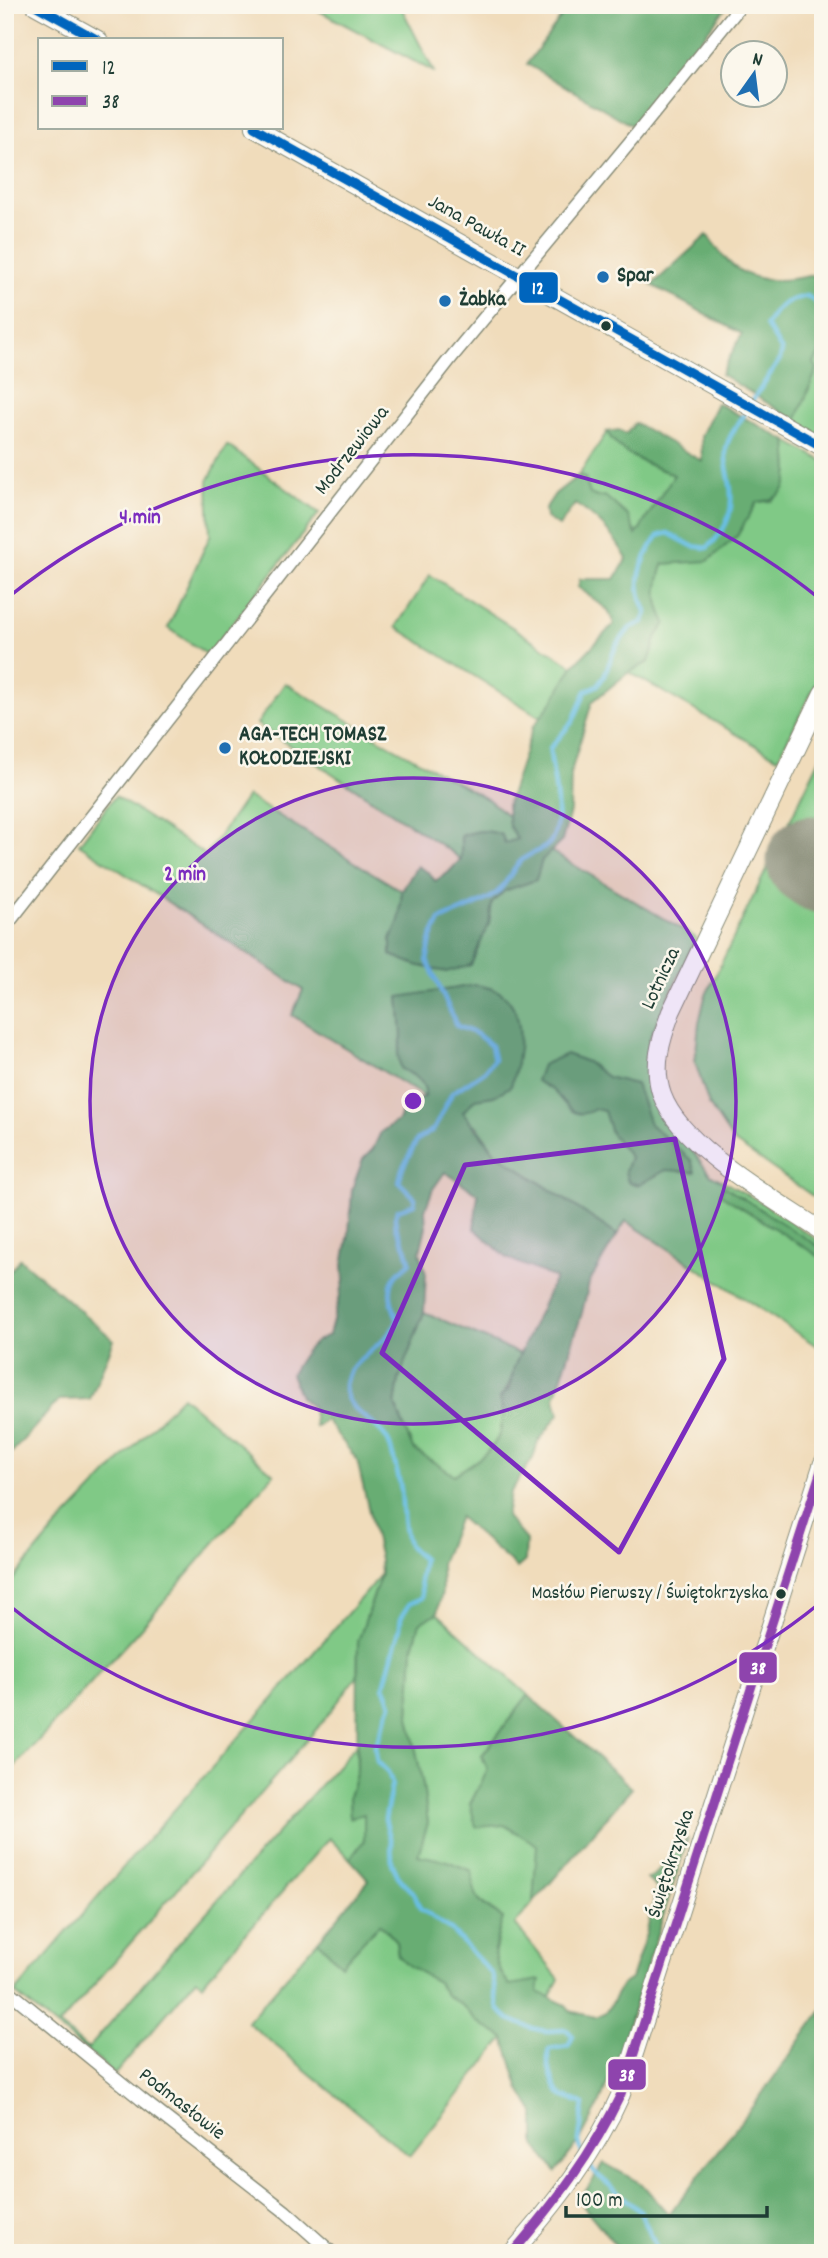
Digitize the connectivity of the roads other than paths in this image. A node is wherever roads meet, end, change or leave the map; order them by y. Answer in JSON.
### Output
{"nodes":[{"id":1,"x":35,"y":5,"type":"edge"},
{"id":2,"x":741,"y":5,"type":"edge"},
{"id":3,"x":94,"y":38,"type":"edge"},
{"id":4,"x":258,"y":130,"type":"edge"},
{"id":5,"x":519,"y":277,"type":"junction"},
{"id":6,"x":823,"y":447,"type":"edge"},
{"id":7,"x":823,"y":692,"type":"edge"},
{"id":8,"x":5,"y":927,"type":"edge"},
{"id":9,"x":823,"y":1232,"type":"edge"},
{"id":10,"x":823,"y":1463,"type":"edge"},
{"id":11,"x":5,"y":1988,"type":"edge"},
{"id":12,"x":332,"y":2253,"type":"edge"},
{"id":13,"x":512,"y":2253,"type":"edge"}],
"edges":[{"from":1,"to":3,"type":"main road"},
{"from":2,"to":5,"type":"street","name":"Modrzewiowa"},
{"from":4,"to":5,"type":"main road","name":"Jana Pawła II"},
{"from":5,"to":6,"type":"main road","name":"Jana Pawła II"},
{"from":5,"to":8,"type":"street","name":"Modrzewiowa"},
{"from":7,"to":9,"type":"main road","name":"Lotnicza"},
{"from":10,"to":13,"type":"main road","name":"Świętokrzyska"},
{"from":11,"to":12,"type":"street","name":"Podmasłowie"}]}
